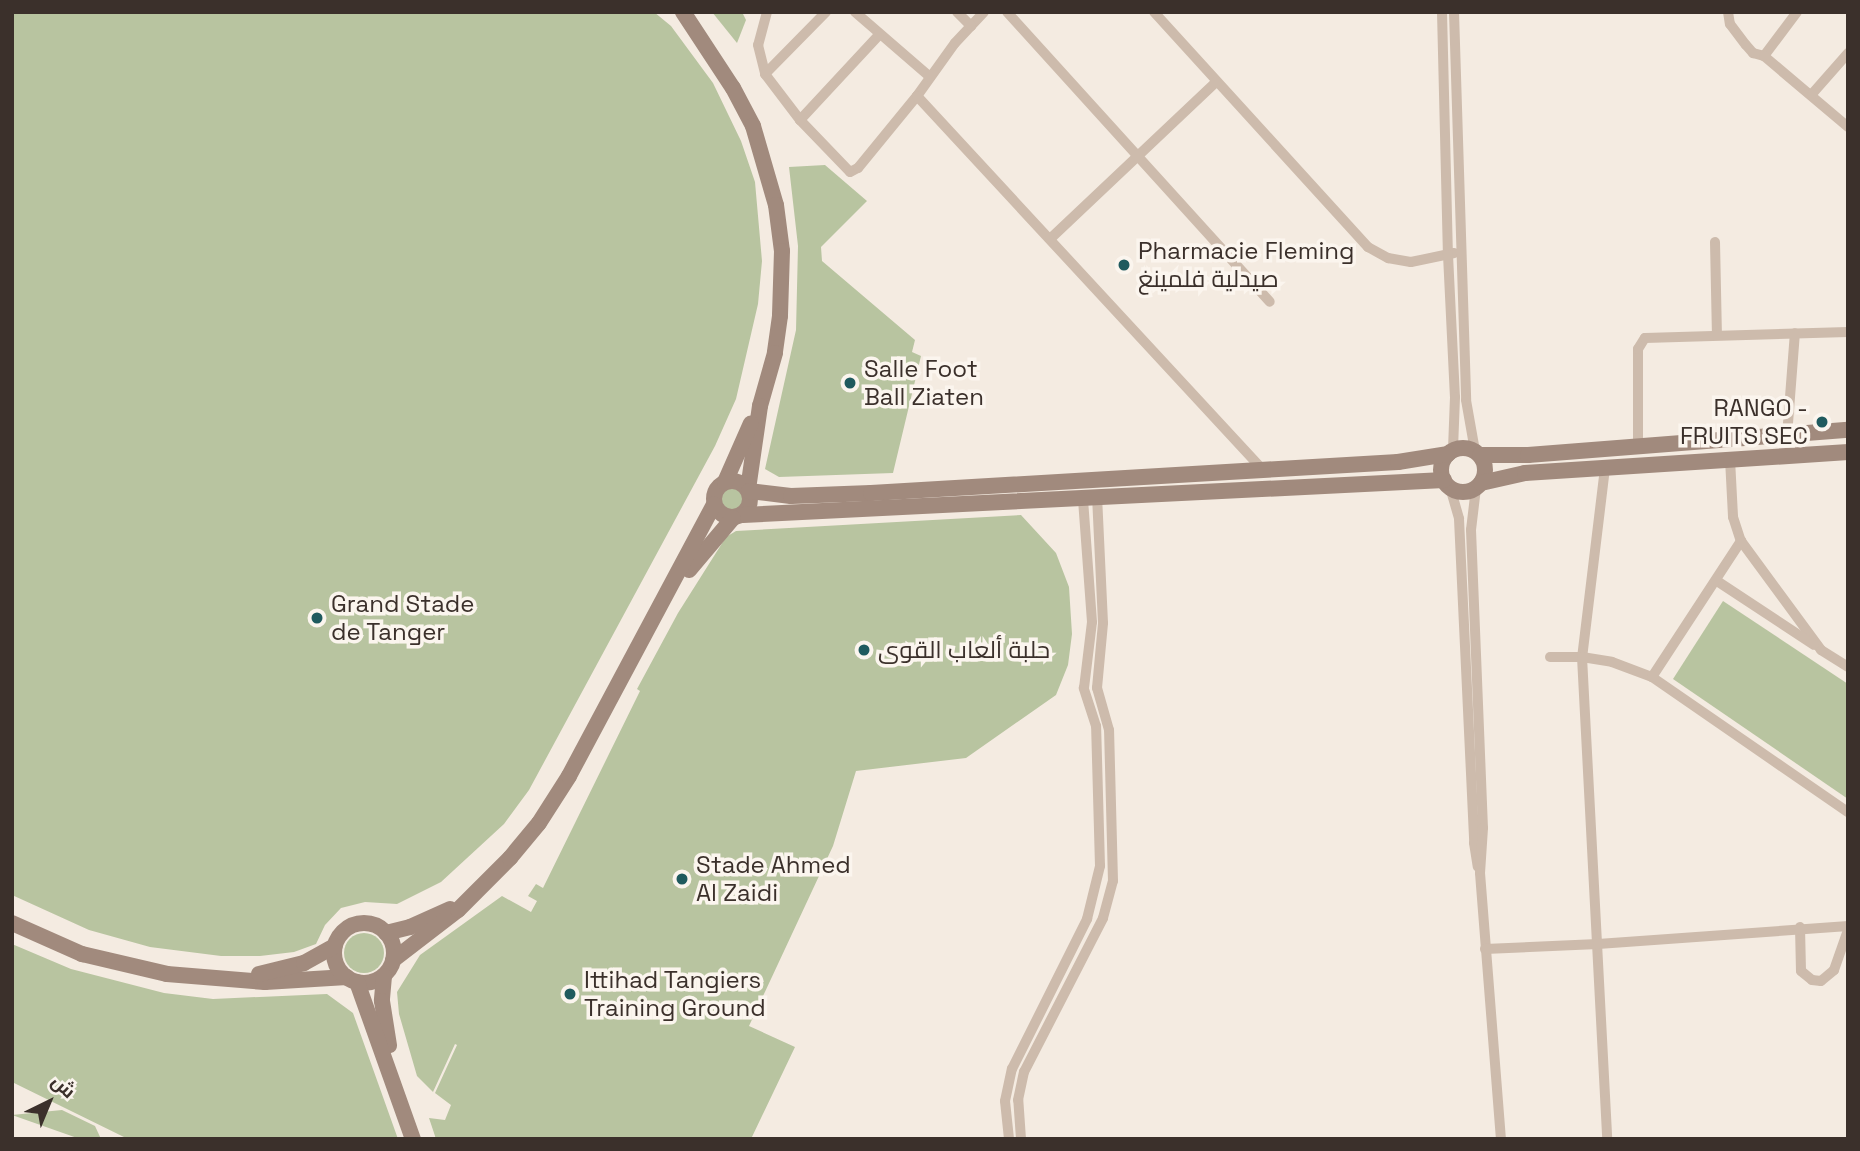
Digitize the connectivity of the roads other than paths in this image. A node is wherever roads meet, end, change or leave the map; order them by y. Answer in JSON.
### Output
{"nodes":[{"id":1,"x":673,"y":12,"type":"edge"},
{"id":2,"x":767,"y":12,"type":"edge"},
{"id":3,"x":827,"y":12,"type":"edge"},
{"id":4,"x":855,"y":12,"type":"edge"},
{"id":5,"x":957,"y":12,"type":"edge"},
{"id":6,"x":985,"y":12,"type":"edge"},
{"id":7,"x":1007,"y":12,"type":"edge"},
{"id":8,"x":1154,"y":12,"type":"edge"},
{"id":9,"x":1443,"y":12,"type":"edge"},
{"id":10,"x":1454,"y":12,"type":"edge"},
{"id":11,"x":1797,"y":12,"type":"edge"},
{"id":12,"x":1730,"y":13,"type":"edge"},
{"id":13,"x":687,"y":19,"type":"edge"},
{"id":14,"x":971,"y":26,"type":"junction"},
{"id":15,"x":879,"y":35,"type":"junction"},
{"id":16,"x":1848,"y":53,"type":"edge"},
{"id":17,"x":1764,"y":56,"type":"junction"},
{"id":18,"x":765,"y":74,"type":"junction"},
{"id":19,"x":930,"y":77,"type":"junction"},
{"id":20,"x":1216,"y":82,"type":"junction"},
{"id":21,"x":1812,"y":94,"type":"junction"},
{"id":22,"x":917,"y":96,"type":"junction"},
{"id":23,"x":800,"y":120,"type":"junction"},
{"id":24,"x":1848,"y":127,"type":"edge"},
{"id":25,"x":1137,"y":153,"type":"junction"},
{"id":26,"x":1050,"y":239,"type":"junction"},
{"id":27,"x":1714,"y":242,"type":"dead end"},
{"id":28,"x":1463,"y":251,"type":"junction"},
{"id":29,"x":1448,"y":255,"type":"junction"},
{"id":30,"x":1270,"y":302,"type":"dead end"},
{"id":31,"x":1848,"y":332,"type":"edge"},
{"id":32,"x":1795,"y":333,"type":"junction"},
{"id":33,"x":1717,"y":334,"type":"junction"},
{"id":34,"x":760,"y":405,"type":"junction"},
{"id":35,"x":1848,"y":430,"type":"edge"},
{"id":36,"x":1787,"y":436,"type":"junction"},
{"id":37,"x":1638,"y":446,"type":"junction"},
{"id":38,"x":1450,"y":452,"type":"junction"},
{"id":39,"x":1848,"y":452,"type":"edge"},
{"id":40,"x":1477,"y":453,"type":"junction"},
{"id":41,"x":1730,"y":459,"type":"junction"},
{"id":42,"x":1605,"y":468,"type":"junction"},
{"id":43,"x":1262,"y":469,"type":"junction"},
{"id":44,"x":725,"y":482,"type":"junction"},
{"id":45,"x":1447,"y":484,"type":"junction"},
{"id":46,"x":1478,"y":486,"type":"junction"},
{"id":47,"x":748,"y":490,"type":"junction"},
{"id":48,"x":1090,"y":498,"type":"junction"},
{"id":49,"x":714,"y":504,"type":"junction"},
{"id":50,"x":738,"y":516,"type":"junction"},
{"id":51,"x":1741,"y":541,"type":"junction"},
{"id":52,"x":1717,"y":580,"type":"junction"},
{"id":53,"x":669,"y":592,"type":"junction"},
{"id":54,"x":1821,"y":650,"type":"junction"},
{"id":55,"x":1550,"y":657,"type":"dead end"},
{"id":56,"x":1582,"y":657,"type":"junction"},
{"id":57,"x":1848,"y":667,"type":"edge"},
{"id":58,"x":1653,"y":677,"type":"junction"},
{"id":59,"x":1848,"y":812,"type":"edge"},
{"id":60,"x":1480,"y":873,"type":"junction"},
{"id":61,"x":464,"y":902,"type":"junction"},
{"id":62,"x":12,"y":923,"type":"edge"},
{"id":63,"x":1800,"y":927,"type":"junction"},
{"id":64,"x":1848,"y":928,"type":"edge"},
{"id":65,"x":386,"y":933,"type":"junction"},
{"id":66,"x":1598,"y":944,"type":"junction"},
{"id":67,"x":335,"y":946,"type":"junction"},
{"id":68,"x":1485,"y":949,"type":"junction"},
{"id":69,"x":393,"y":960,"type":"junction"},
{"id":70,"x":384,"y":976,"type":"junction"},
{"id":71,"x":247,"y":979,"type":"junction"},
{"id":72,"x":352,"y":979,"type":"junction"},
{"id":73,"x":395,"y":1086,"type":"junction"},
{"id":74,"x":413,"y":1139,"type":"edge"},
{"id":75,"x":1009,"y":1139,"type":"edge"},
{"id":76,"x":1021,"y":1139,"type":"edge"},
{"id":77,"x":1501,"y":1139,"type":"edge"},
{"id":78,"x":1607,"y":1139,"type":"edge"}],
"edges":[{"from":1,"to":13,"type":"street"},
{"from":2,"to":18,"type":"street"},
{"from":3,"to":18,"type":"street"},
{"from":4,"to":15,"type":"street"},
{"from":5,"to":14,"type":"street"},
{"from":6,"to":14,"type":"street"},
{"from":7,"to":25,"type":"street"},
{"from":8,"to":20,"type":"street"},
{"from":9,"to":29,"type":"street"},
{"from":10,"to":28,"type":"street"},
{"from":11,"to":17,"type":"street"},
{"from":12,"to":17,"type":"street"},
{"from":13,"to":34,"type":"street"},
{"from":14,"to":19,"type":"street"},
{"from":15,"to":19,"type":"street"},
{"from":15,"to":23,"type":"street"},
{"from":16,"to":21,"type":"street"},
{"from":17,"to":21,"type":"street"},
{"from":18,"to":23,"type":"street"},
{"from":19,"to":22,"type":"street"},
{"from":20,"to":25,"type":"street"},
{"from":20,"to":29,"type":"street"},
{"from":21,"to":24,"type":"street"},
{"from":22,"to":23,"type":"street"},
{"from":22,"to":26,"type":"street"},
{"from":25,"to":26,"type":"street"},
{"from":25,"to":30,"type":"street"},
{"from":26,"to":43,"type":"street"},
{"from":27,"to":33,"type":"street"},
{"from":28,"to":29,"type":"street"},
{"from":28,"to":40,"type":"street"},
{"from":29,"to":38,"type":"street"},
{"from":31,"to":32,"type":"street"},
{"from":32,"to":33,"type":"street"},
{"from":32,"to":36,"type":"street"},
{"from":33,"to":37,"type":"street"},
{"from":34,"to":44,"type":"street"},
{"from":34,"to":47,"type":"street"},
{"from":35,"to":36,"type":"street"},
{"from":36,"to":37,"type":"street"},
{"from":37,"to":40,"type":"street"},
{"from":38,"to":40,"type":"street"},
{"from":38,"to":43,"type":"street"},
{"from":38,"to":45,"type":"street"},
{"from":39,"to":41,"type":"street"},
{"from":40,"to":46,"type":"street"},
{"from":41,"to":42,"type":"street"},
{"from":41,"to":51,"type":"street"},
{"from":42,"to":46,"type":"street"},
{"from":42,"to":56,"type":"street"},
{"from":43,"to":47,"type":"street"},
{"from":44,"to":47,"type":"street"},
{"from":44,"to":49,"type":"street"},
{"from":45,"to":46,"type":"street"},
{"from":45,"to":48,"type":"street"},
{"from":45,"to":60,"type":"street"},
{"from":46,"to":60,"type":"street"},
{"from":47,"to":50,"type":"street"},
{"from":48,"to":50,"type":"street"},
{"from":48,"to":75,"type":"street"},
{"from":48,"to":76,"type":"street"},
{"from":49,"to":50,"type":"street"},
{"from":49,"to":53,"type":"street"},
{"from":50,"to":53,"type":"street"},
{"from":51,"to":52,"type":"street"},
{"from":51,"to":54,"type":"street"},
{"from":52,"to":54,"type":"street"},
{"from":52,"to":58,"type":"street"},
{"from":53,"to":61,"type":"street"},
{"from":54,"to":57,"type":"street"},
{"from":55,"to":56,"type":"street"},
{"from":56,"to":58,"type":"street"},
{"from":56,"to":66,"type":"street"},
{"from":58,"to":59,"type":"street"},
{"from":60,"to":68,"type":"street"},
{"from":61,"to":65,"type":"street"},
{"from":61,"to":69,"type":"street"},
{"from":62,"to":71,"type":"street"},
{"from":63,"to":64,"type":"street"},
{"from":63,"to":64,"type":"street"},
{"from":63,"to":66,"type":"street"},
{"from":65,"to":67,"type":"street"},
{"from":65,"to":69,"type":"street"},
{"from":66,"to":68,"type":"street"},
{"from":66,"to":78,"type":"street"},
{"from":67,"to":71,"type":"street"},
{"from":67,"to":72,"type":"street"},
{"from":68,"to":77,"type":"street"},
{"from":69,"to":70,"type":"street"},
{"from":70,"to":72,"type":"street"},
{"from":70,"to":73,"type":"street"},
{"from":71,"to":72,"type":"street"},
{"from":72,"to":73,"type":"street"},
{"from":73,"to":74,"type":"street"}]}
